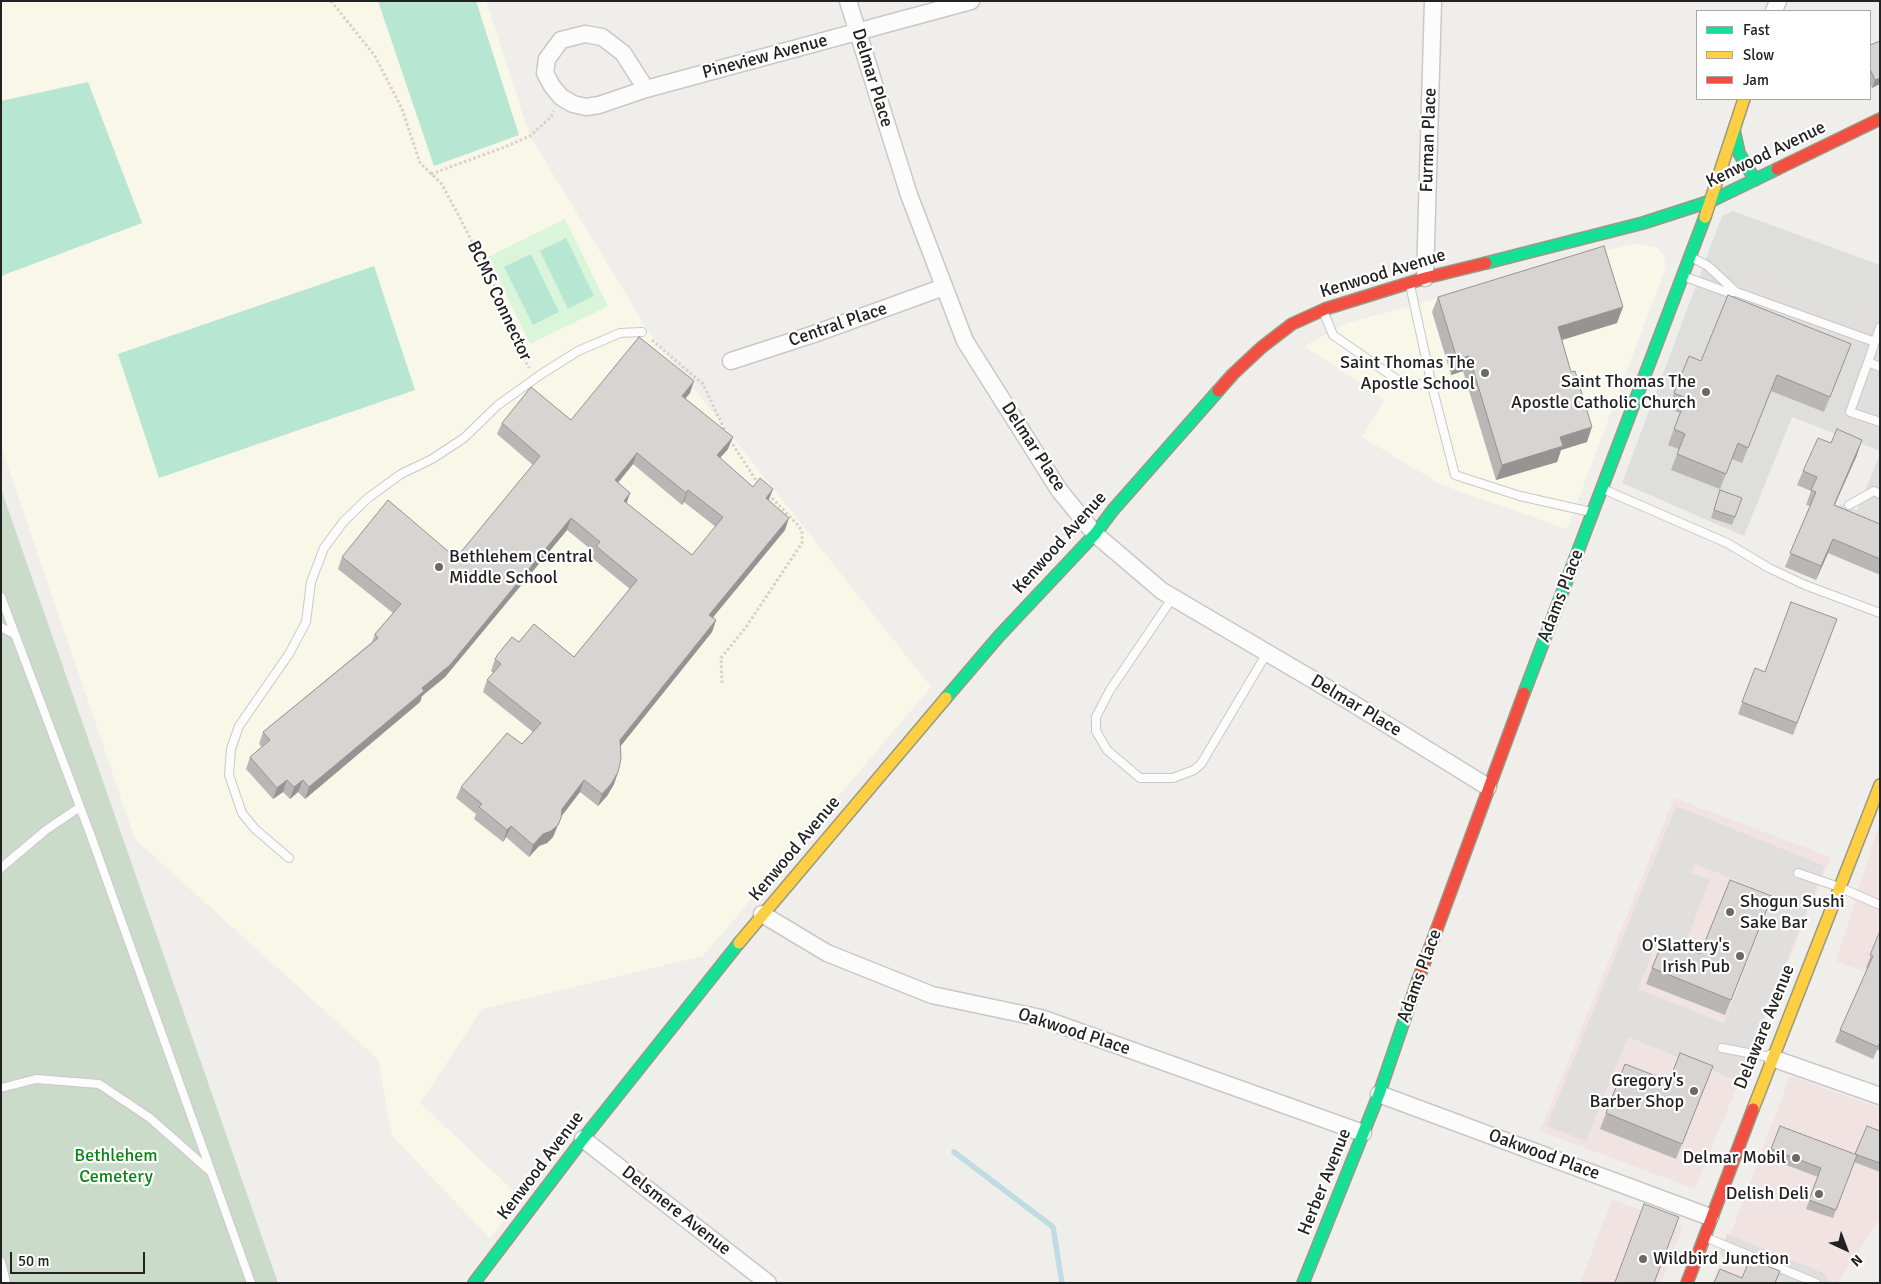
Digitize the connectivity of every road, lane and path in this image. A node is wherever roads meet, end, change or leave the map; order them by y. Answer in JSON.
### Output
{"nodes":[{"id":1,"x":331,"y":1,"type":"edge"},
{"id":2,"x":848,"y":1,"type":"edge"},
{"id":3,"x":971,"y":1,"type":"edge"},
{"id":4,"x":1433,"y":1,"type":"edge"},
{"id":5,"x":858,"y":32,"type":"junction"},
{"id":6,"x":646,"y":88,"type":"junction"},
{"id":7,"x":561,"y":97,"type":"junction"},
{"id":8,"x":1744,"y":100,"type":"edge"},
{"id":9,"x":1880,"y":119,"type":"edge"},
{"id":10,"x":1734,"y":130,"type":"junction"},
{"id":11,"x":431,"y":174,"type":"junction"},
{"id":12,"x":1756,"y":180,"type":"junction"},
{"id":13,"x":1711,"y":201,"type":"junction"},
{"id":14,"x":1690,"y":256,"type":"junction"},
{"id":15,"x":1682,"y":276,"type":"junction"},
{"id":16,"x":1417,"y":281,"type":"junction"},
{"id":17,"x":944,"y":287,"type":"junction"},
{"id":18,"x":1736,"y":292,"type":"junction"},
{"id":19,"x":1323,"y":310,"type":"junction"},
{"id":20,"x":1880,"y":327,"type":"edge"},
{"id":21,"x":642,"y":332,"type":"joint"},
{"id":22,"x":1875,"y":342,"type":"junction"},
{"id":23,"x":731,"y":361,"type":"dead end"},
{"id":24,"x":1868,"y":362,"type":"junction"},
{"id":25,"x":1880,"y":366,"type":"edge"},
{"id":26,"x":535,"y":378,"type":"junction"},
{"id":27,"x":1432,"y":386,"type":"junction"},
{"id":28,"x":1880,"y":422,"type":"edge"},
{"id":29,"x":760,"y":485,"type":"edge"},
{"id":30,"x":1602,"y":488,"type":"junction"},
{"id":31,"x":766,"y":492,"type":"edge"},
{"id":32,"x":1880,"y":494,"type":"edge"},
{"id":33,"x":1850,"y":505,"type":"dead end"},
{"id":34,"x":1593,"y":512,"type":"junction"},
{"id":35,"x":1095,"y":534,"type":"junction"},
{"id":36,"x":1,"y":597,"type":"edge"},
{"id":37,"x":1172,"y":597,"type":"junction"},
{"id":38,"x":1880,"y":612,"type":"edge"},
{"id":39,"x":1,"y":627,"type":"edge"},
{"id":40,"x":14,"y":634,"type":"junction"},
{"id":41,"x":1267,"y":653,"type":"junction"},
{"id":42,"x":722,"y":683,"type":"dead end"},
{"id":43,"x":1880,"y":786,"type":"edge"},
{"id":44,"x":1488,"y":787,"type":"junction"},
{"id":45,"x":1876,"y":805,"type":"edge"},
{"id":46,"x":80,"y":807,"type":"junction"},
{"id":47,"x":289,"y":858,"type":"dead end"},
{"id":48,"x":1,"y":868,"type":"edge"},
{"id":49,"x":1798,"y":873,"type":"dead end"},
{"id":50,"x":1840,"y":888,"type":"junction"},
{"id":51,"x":1880,"y":905,"type":"edge"},
{"id":52,"x":762,"y":914,"type":"junction"},
{"id":53,"x":1722,"y":1048,"type":"dead end"},
{"id":54,"x":1772,"y":1058,"type":"junction"},
{"id":55,"x":1,"y":1088,"type":"edge"},
{"id":56,"x":1378,"y":1094,"type":"junction"},
{"id":57,"x":1880,"y":1096,"type":"edge"},
{"id":58,"x":1363,"y":1133,"type":"junction"},
{"id":59,"x":583,"y":1139,"type":"junction"},
{"id":60,"x":213,"y":1173,"type":"junction"},
{"id":61,"x":1710,"y":1217,"type":"junction"},
{"id":62,"x":1703,"y":1237,"type":"junction"},
{"id":63,"x":1,"y":1262,"type":"edge"},
{"id":64,"x":4,"y":1282,"type":"edge"},
{"id":65,"x":251,"y":1283,"type":"edge"},
{"id":66,"x":474,"y":1283,"type":"edge"},
{"id":67,"x":768,"y":1283,"type":"edge"},
{"id":68,"x":1303,"y":1283,"type":"edge"},
{"id":69,"x":1687,"y":1283,"type":"edge"},
{"id":70,"x":1816,"y":1283,"type":"edge"}],
"edges":[{"from":1,"to":11,"type":"path","name":"BCMS Connector"},
{"from":2,"to":5,"type":"street","name":"Delmar Place"},
{"from":3,"to":5,"type":"street","name":"Pineview Avenue"},
{"from":4,"to":16,"type":"street","name":"Furman Place"},
{"from":5,"to":6,"type":"street","name":"Pineview Avenue"},
{"from":5,"to":17,"type":"street","name":"Delmar Place"},
{"from":6,"to":7,"type":"street","name":"Pineview Avenue"},
{"from":6,"to":7,"type":"street"},
{"from":7,"to":11,"type":"path"},
{"from":8,"to":10,"type":"street","name":"Adams Place"},
{"from":9,"to":12,"type":"street","name":"Kenwood Avenue"},
{"from":10,"to":12,"type":"street"},
{"from":10,"to":13,"type":"street","name":"Adams Place"},
{"from":11,"to":26,"type":"path","name":"BCMS Connector"},
{"from":12,"to":13,"type":"street","name":"Kenwood Avenue"},
{"from":13,"to":14,"type":"street","name":"Adams Place"},
{"from":13,"to":16,"type":"street","name":"Kenwood Avenue"},
{"from":14,"to":15,"type":"street","name":"Adams Place"},
{"from":14,"to":18,"type":"lane"},
{"from":15,"to":18,"type":"lane"},
{"from":15,"to":30,"type":"street","name":"Adams Place"},
{"from":16,"to":19,"type":"street","name":"Kenwood Avenue"},
{"from":16,"to":27,"type":"lane"},
{"from":17,"to":23,"type":"street","name":"Central Place"},
{"from":17,"to":35,"type":"street","name":"Delmar Place"},
{"from":18,"to":22,"type":"lane"},
{"from":19,"to":27,"type":"lane"},
{"from":19,"to":35,"type":"street","name":"Kenwood Avenue"},
{"from":20,"to":22,"type":"lane"},
{"from":21,"to":26,"type":"lane"},
{"from":21,"to":29,"type":"path"},
{"from":22,"to":24,"type":"lane"},
{"from":24,"to":25,"type":"lane"},
{"from":24,"to":28,"type":"lane"},
{"from":26,"to":47,"type":"lane"},
{"from":27,"to":34,"type":"lane"},
{"from":30,"to":34,"type":"street","name":"Adams Place"},
{"from":30,"to":38,"type":"lane"},
{"from":31,"to":42,"type":"path"},
{"from":32,"to":33,"type":"lane"},
{"from":34,"to":44,"type":"street","name":"Adams Place"},
{"from":35,"to":37,"type":"street","name":"Delmar Place"},
{"from":35,"to":52,"type":"street","name":"Kenwood Avenue"},
{"from":36,"to":40,"type":"lane"},
{"from":37,"to":41,"type":"street","name":"Delmar Place"},
{"from":37,"to":41,"type":"lane"},
{"from":39,"to":40,"type":"lane"},
{"from":40,"to":46,"type":"lane"},
{"from":41,"to":44,"type":"street","name":"Delmar Place"},
{"from":43,"to":45,"type":"street","name":"Delaware Avenue"},
{"from":44,"to":56,"type":"street","name":"Adams Place"},
{"from":45,"to":50,"type":"street","name":"Delaware Avenue"},
{"from":46,"to":48,"type":"lane"},
{"from":46,"to":60,"type":"lane"},
{"from":49,"to":50,"type":"lane"},
{"from":50,"to":51,"type":"lane"},
{"from":50,"to":54,"type":"street","name":"Delaware Avenue"},
{"from":52,"to":58,"type":"street","name":"Oakwood Place"},
{"from":52,"to":59,"type":"street","name":"Kenwood Avenue"},
{"from":53,"to":54,"type":"lane"},
{"from":54,"to":57,"type":"street"},
{"from":54,"to":61,"type":"street","name":"Delaware Avenue"},
{"from":55,"to":60,"type":"lane"},
{"from":56,"to":58,"type":"street","name":"Herber Avenue"},
{"from":56,"to":61,"type":"street","name":"Oakwood Place"},
{"from":58,"to":68,"type":"street","name":"Herber Avenue"},
{"from":59,"to":66,"type":"street","name":"Kenwood Avenue"},
{"from":59,"to":67,"type":"street","name":"Delsmere Avenue"},
{"from":60,"to":65,"type":"lane"},
{"from":61,"to":62,"type":"street","name":"Delaware Avenue"},
{"from":62,"to":69,"type":"street","name":"Delaware Avenue"},
{"from":62,"to":70,"type":"lane"},
{"from":63,"to":64,"type":"lane"}]}
